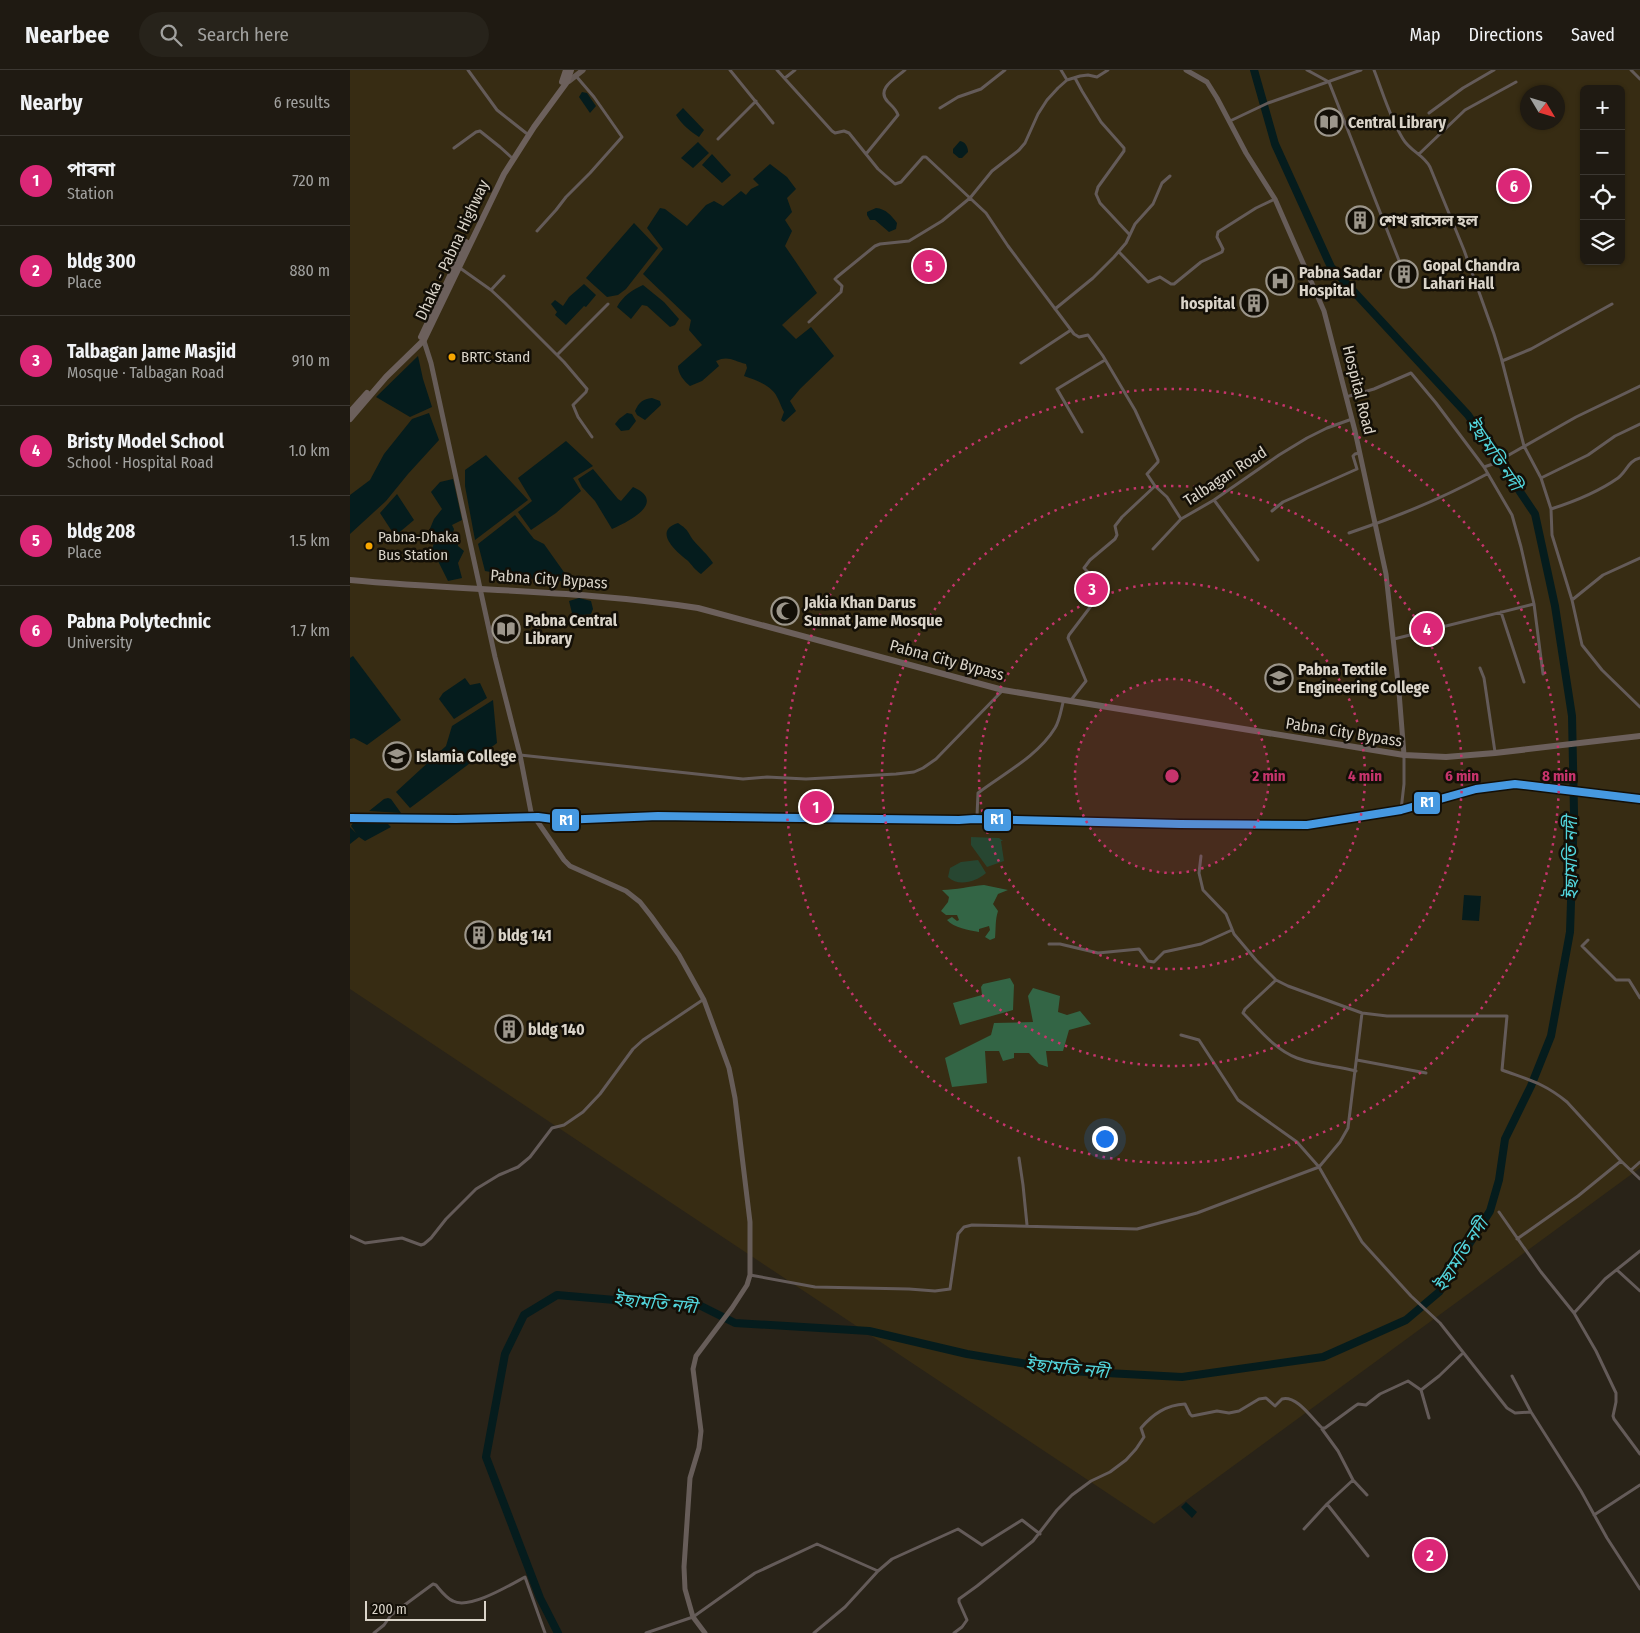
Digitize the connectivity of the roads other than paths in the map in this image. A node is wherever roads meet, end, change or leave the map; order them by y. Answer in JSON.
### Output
{"nodes":[{"id":1,"x":468,"y":70,"type":"edge"},
{"id":2,"x":566,"y":70,"type":"edge"},
{"id":3,"x":571,"y":70,"type":"edge"},
{"id":4,"x":583,"y":70,"type":"edge"},
{"id":5,"x":730,"y":70,"type":"edge"},
{"id":6,"x":777,"y":70,"type":"edge"},
{"id":7,"x":795,"y":70,"type":"edge"},
{"id":8,"x":905,"y":70,"type":"edge"},
{"id":9,"x":1005,"y":70,"type":"edge"},
{"id":10,"x":1061,"y":70,"type":"edge"},
{"id":11,"x":1108,"y":70,"type":"edge"},
{"id":12,"x":1186,"y":70,"type":"edge"},
{"id":13,"x":1307,"y":70,"type":"edge"},
{"id":14,"x":1361,"y":70,"type":"edge"},
{"id":15,"x":1374,"y":70,"type":"edge"},
{"id":16,"x":1494,"y":70,"type":"edge"},
{"id":17,"x":1631,"y":70,"type":"edge"},
{"id":18,"x":576,"y":76,"type":"junction"},
{"id":19,"x":785,"y":78,"type":"junction"},
{"id":20,"x":1075,"y":78,"type":"junction"},
{"id":21,"x":1640,"y":79,"type":"edge"},
{"id":22,"x":1067,"y":80,"type":"junction"},
{"id":23,"x":565,"y":81,"type":"junction"},
{"id":24,"x":1328,"y":82,"type":"junction"},
{"id":25,"x":1516,"y":82,"type":"dead end"},
{"id":26,"x":756,"y":101,"type":"junction"},
{"id":27,"x":940,"y":108,"type":"dead end"},
{"id":28,"x":1429,"y":113,"type":"dead end"},
{"id":29,"x":1230,"y":121,"type":"junction"},
{"id":30,"x":773,"y":123,"type":"dead end"},
{"id":31,"x":526,"y":133,"type":"junction"},
{"id":32,"x":718,"y":139,"type":"dead end"},
{"id":33,"x":454,"y":148,"type":"dead end"},
{"id":34,"x":866,"y":154,"type":"junction"},
{"id":35,"x":1419,"y":154,"type":"junction"},
{"id":36,"x":511,"y":157,"type":"junction"},
{"id":37,"x":1170,"y":176,"type":"dead end"},
{"id":38,"x":970,"y":198,"type":"junction"},
{"id":39,"x":1275,"y":199,"type":"junction"},
{"id":40,"x":537,"y":231,"type":"dead end"},
{"id":41,"x":1129,"y":234,"type":"junction"},
{"id":42,"x":1118,"y":252,"type":"junction"},
{"id":43,"x":1400,"y":263,"type":"dead end"},
{"id":44,"x":459,"y":267,"type":"junction"},
{"id":45,"x":504,"y":276,"type":"dead end"},
{"id":46,"x":490,"y":290,"type":"junction"},
{"id":47,"x":608,"y":304,"type":"dead end"},
{"id":48,"x":1612,"y":304,"type":"dead end"},
{"id":49,"x":1056,"y":309,"type":"junction"},
{"id":50,"x":808,"y":322,"type":"dead end"},
{"id":51,"x":1071,"y":330,"type":"junction"},
{"id":52,"x":423,"y":338,"type":"junction"},
{"id":53,"x":557,"y":355,"type":"junction"},
{"id":54,"x":1105,"y":360,"type":"junction"},
{"id":55,"x":1502,"y":361,"type":"junction"},
{"id":56,"x":1022,"y":363,"type":"dead end"},
{"id":57,"x":1640,"y":386,"type":"edge"},
{"id":58,"x":1346,"y":397,"type":"junction"},
{"id":59,"x":350,"y":412,"type":"edge"},
{"id":60,"x":1352,"y":419,"type":"junction"},
{"id":61,"x":350,"y":420,"type":"edge"},
{"id":62,"x":1640,"y":424,"type":"edge"},
{"id":63,"x":1082,"y":432,"type":"dead end"},
{"id":64,"x":592,"y":437,"type":"dead end"},
{"id":65,"x":1524,"y":446,"type":"junction"},
{"id":66,"x":1360,"y":453,"type":"junction"},
{"id":67,"x":1640,"y":458,"type":"edge"},
{"id":68,"x":1484,"y":467,"type":"junction"},
{"id":69,"x":1487,"y":474,"type":"junction"},
{"id":70,"x":1541,"y":478,"type":"junction"},
{"id":71,"x":1155,"y":486,"type":"junction"},
{"id":72,"x":1214,"y":500,"type":"junction"},
{"id":73,"x":1551,"y":509,"type":"junction"},
{"id":74,"x":1272,"y":511,"type":"dead end"},
{"id":75,"x":1181,"y":520,"type":"junction"},
{"id":76,"x":1376,"y":524,"type":"junction"},
{"id":77,"x":1349,"y":533,"type":"dead end"},
{"id":78,"x":1153,"y":549,"type":"dead end"},
{"id":79,"x":1640,"y":558,"type":"edge"},
{"id":80,"x":1258,"y":560,"type":"dead end"},
{"id":81,"x":350,"y":580,"type":"edge"},
{"id":82,"x":480,"y":588,"type":"junction"},
{"id":83,"x":1572,"y":600,"type":"junction"},
{"id":84,"x":1534,"y":604,"type":"junction"},
{"id":85,"x":1501,"y":612,"type":"junction"},
{"id":86,"x":1393,"y":640,"type":"junction"},
{"id":87,"x":1480,"y":668,"type":"dead end"},
{"id":88,"x":1543,"y":674,"type":"dead end"},
{"id":89,"x":1524,"y":682,"type":"dead end"},
{"id":90,"x":1003,"y":690,"type":"junction"},
{"id":91,"x":1067,"y":699,"type":"junction"},
{"id":92,"x":1640,"y":707,"type":"edge"},
{"id":93,"x":1640,"y":736,"type":"edge"},
{"id":94,"x":1495,"y":753,"type":"junction"},
{"id":95,"x":520,"y":755,"type":"junction"},
{"id":96,"x":1404,"y":755,"type":"junction"},
{"id":97,"x":1401,"y":810,"type":"dead end"},
{"id":98,"x":977,"y":816,"type":"dead end"},
{"id":99,"x":1201,"y":856,"type":"dead end"},
{"id":100,"x":1232,"y":930,"type":"junction"},
{"id":101,"x":1588,"y":940,"type":"dead end"},
{"id":102,"x":1049,"y":944,"type":"dead end"},
{"id":103,"x":1276,"y":980,"type":"junction"},
{"id":104,"x":1640,"y":998,"type":"edge"},
{"id":105,"x":704,"y":999,"type":"junction"},
{"id":106,"x":1362,"y":1013,"type":"junction"},
{"id":107,"x":1182,"y":1035,"type":"dead end"},
{"id":108,"x":1357,"y":1060,"type":"junction"},
{"id":109,"x":1356,"y":1070,"type":"junction"},
{"id":110,"x":1426,"y":1073,"type":"dead end"},
{"id":111,"x":1019,"y":1158,"type":"dead end"},
{"id":112,"x":1621,"y":1161,"type":"junction"},
{"id":113,"x":1640,"y":1162,"type":"edge"},
{"id":114,"x":1319,"y":1167,"type":"junction"},
{"id":115,"x":1631,"y":1170,"type":"junction"},
{"id":116,"x":1640,"y":1179,"type":"edge"},
{"id":117,"x":1499,"y":1212,"type":"dead end"},
{"id":118,"x":1027,"y":1225,"type":"junction"},
{"id":119,"x":350,"y":1236,"type":"edge"},
{"id":120,"x":1517,"y":1239,"type":"junction"},
{"id":121,"x":1640,"y":1251,"type":"edge"},
{"id":122,"x":1617,"y":1270,"type":"junction"},
{"id":123,"x":750,"y":1275,"type":"junction"},
{"id":124,"x":1640,"y":1291,"type":"edge"},
{"id":125,"x":1574,"y":1313,"type":"junction"},
{"id":126,"x":1463,"y":1353,"type":"junction"},
{"id":127,"x":1512,"y":1376,"type":"dead end"},
{"id":128,"x":1421,"y":1390,"type":"junction"},
{"id":129,"x":1530,"y":1412,"type":"junction"},
{"id":130,"x":1429,"y":1418,"type":"dead end"},
{"id":131,"x":1322,"y":1428,"type":"junction"},
{"id":132,"x":1640,"y":1454,"type":"edge"},
{"id":133,"x":1353,"y":1480,"type":"junction"},
{"id":134,"x":1640,"y":1486,"type":"edge"},
{"id":135,"x":1367,"y":1496,"type":"dead end"},
{"id":136,"x":1327,"y":1504,"type":"junction"},
{"id":137,"x":1594,"y":1515,"type":"junction"},
{"id":138,"x":1304,"y":1529,"type":"dead end"},
{"id":139,"x":1040,"y":1534,"type":"junction"},
{"id":140,"x":1368,"y":1556,"type":"dead end"},
{"id":141,"x":878,"y":1571,"type":"junction"},
{"id":142,"x":1640,"y":1589,"type":"edge"},
{"id":143,"x":692,"y":1617,"type":"junction"},
{"id":144,"x":374,"y":1633,"type":"edge"},
{"id":145,"x":546,"y":1633,"type":"edge"},
{"id":146,"x":646,"y":1633,"type":"edge"},
{"id":147,"x":705,"y":1633,"type":"edge"},
{"id":148,"x":814,"y":1633,"type":"edge"},
{"id":149,"x":954,"y":1633,"type":"edge"}],
"edges":[{"from":1,"to":31,"type":"street"},
{"from":2,"to":23,"type":"highway"},
{"from":3,"to":23,"type":"highway"},
{"from":4,"to":18,"type":"main road","name":"Dhaka - Pabna Highway"},
{"from":5,"to":26,"type":"street"},
{"from":6,"to":19,"type":"street"},
{"from":7,"to":19,"type":"street"},
{"from":8,"to":34,"type":"street"},
{"from":9,"to":27,"type":"street"},
{"from":10,"to":22,"type":"street"},
{"from":11,"to":20,"type":"street"},
{"from":12,"to":29,"type":"main road","name":"Hospital Road"},
{"from":13,"to":24,"type":"street"},
{"from":14,"to":24,"type":"street"},
{"from":15,"to":35,"type":"street"},
{"from":16,"to":28,"type":"street"},
{"from":17,"to":21,"type":"street"},
{"from":18,"to":23,"type":"main road","name":"Dhaka - Pabna Highway"},
{"from":18,"to":40,"type":"street"},
{"from":19,"to":34,"type":"street"},
{"from":20,"to":22,"type":"street"},
{"from":20,"to":41,"type":"street"},
{"from":22,"to":38,"type":"street"},
{"from":23,"to":31,"type":"highway","name":"Dhaka - Pabna Highway"},
{"from":23,"to":44,"type":"highway","name":"Dhaka - Pabna Highway"},
{"from":24,"to":29,"type":"street"},
{"from":24,"to":43,"type":"street"},
{"from":25,"to":35,"type":"street"},
{"from":26,"to":30,"type":"street"},
{"from":26,"to":32,"type":"street"},
{"from":29,"to":39,"type":"main road","name":"Hospital Road"},
{"from":31,"to":36,"type":"highway","name":"Dhaka - Pabna Highway"},
{"from":33,"to":36,"type":"street"},
{"from":34,"to":38,"type":"street"},
{"from":35,"to":55,"type":"street"},
{"from":36,"to":52,"type":"highway","name":"Dhaka - Pabna Highway"},
{"from":37,"to":41,"type":"street"},
{"from":38,"to":49,"type":"street"},
{"from":38,"to":50,"type":"street"},
{"from":39,"to":42,"type":"street"},
{"from":39,"to":58,"type":"main road","name":"Hospital Road"},
{"from":41,"to":42,"type":"street"},
{"from":42,"to":49,"type":"street"},
{"from":44,"to":46,"type":"street"},
{"from":44,"to":52,"type":"highway","name":"Dhaka - Pabna Highway"},
{"from":45,"to":46,"type":"street"},
{"from":46,"to":53,"type":"street"},
{"from":47,"to":53,"type":"street"},
{"from":48,"to":55,"type":"street"},
{"from":49,"to":51,"type":"street"},
{"from":51,"to":54,"type":"street"},
{"from":51,"to":56,"type":"street"},
{"from":52,"to":59,"type":"highway","name":"Dhaka - Pabna Highway"},
{"from":52,"to":61,"type":"highway","name":"Dhaka - Pabna Highway"},
{"from":52,"to":82,"type":"main road"},
{"from":53,"to":64,"type":"street"},
{"from":54,"to":63,"type":"street"},
{"from":54,"to":71,"type":"street"},
{"from":55,"to":65,"type":"street"},
{"from":57,"to":65,"type":"street"},
{"from":58,"to":60,"type":"main road","name":"Hospital Road"},
{"from":58,"to":68,"type":"street"},
{"from":60,"to":66,"type":"main road","name":"Hospital Road"},
{"from":60,"to":72,"type":"street","name":"Talbagan Road"},
{"from":62,"to":70,"type":"street"},
{"from":65,"to":68,"type":"street"},
{"from":65,"to":70,"type":"street"},
{"from":66,"to":74,"type":"street"},
{"from":66,"to":76,"type":"main road","name":"Hospital Road"},
{"from":67,"to":73,"type":"street"},
{"from":68,"to":69,"type":"street"},
{"from":69,"to":76,"type":"street"},
{"from":69,"to":84,"type":"street"},
{"from":70,"to":73,"type":"street"},
{"from":71,"to":75,"type":"street","name":"Talbagan Road"},
{"from":71,"to":91,"type":"street"},
{"from":72,"to":75,"type":"street","name":"Talbagan Road"},
{"from":72,"to":80,"type":"street"},
{"from":73,"to":83,"type":"street"},
{"from":75,"to":78,"type":"street"},
{"from":76,"to":77,"type":"street"},
{"from":76,"to":86,"type":"main road","name":"Hospital Road"},
{"from":79,"to":83,"type":"street"},
{"from":81,"to":82,"type":"highway","name":"Pabna City Bypass"},
{"from":82,"to":90,"type":"highway","name":"Pabna City Bypass"},
{"from":82,"to":95,"type":"main road"},
{"from":83,"to":92,"type":"street"},
{"from":84,"to":85,"type":"street"},
{"from":84,"to":88,"type":"street"},
{"from":85,"to":86,"type":"street"},
{"from":85,"to":89,"type":"street"},
{"from":86,"to":96,"type":"main road","name":"Hospital Road"},
{"from":87,"to":94,"type":"street"},
{"from":90,"to":91,"type":"highway","name":"Pabna City Bypass"},
{"from":90,"to":95,"type":"street"},
{"from":91,"to":96,"type":"highway","name":"Pabna City Bypass"},
{"from":91,"to":98,"type":"street"},
{"from":93,"to":94,"type":"highway","name":"Pabna City Bypass"},
{"from":94,"to":96,"type":"highway","name":"Pabna City Bypass"},
{"from":95,"to":105,"type":"main road"},
{"from":96,"to":97,"type":"street"},
{"from":99,"to":100,"type":"street"},
{"from":100,"to":102,"type":"street"},
{"from":100,"to":103,"type":"street"},
{"from":101,"to":104,"type":"street"},
{"from":103,"to":106,"type":"street"},
{"from":103,"to":109,"type":"street"},
{"from":105,"to":119,"type":"street"},
{"from":105,"to":123,"type":"main road"},
{"from":106,"to":108,"type":"street"},
{"from":106,"to":112,"type":"street"},
{"from":107,"to":114,"type":"street"},
{"from":108,"to":109,"type":"street"},
{"from":108,"to":110,"type":"street"},
{"from":109,"to":114,"type":"street"},
{"from":111,"to":118,"type":"street"},
{"from":112,"to":115,"type":"street"},
{"from":112,"to":120,"type":"street"},
{"from":113,"to":115,"type":"street"},
{"from":114,"to":118,"type":"street"},
{"from":114,"to":126,"type":"street"},
{"from":115,"to":116,"type":"street"},
{"from":117,"to":120,"type":"street"},
{"from":118,"to":123,"type":"street"},
{"from":120,"to":125,"type":"street"},
{"from":121,"to":122,"type":"street"},
{"from":122,"to":124,"type":"street"},
{"from":122,"to":125,"type":"street"},
{"from":123,"to":143,"type":"main road"},
{"from":125,"to":132,"type":"street"},
{"from":126,"to":128,"type":"street"},
{"from":126,"to":129,"type":"street"},
{"from":127,"to":129,"type":"street"},
{"from":128,"to":130,"type":"street"},
{"from":128,"to":131,"type":"street"},
{"from":129,"to":137,"type":"street"},
{"from":131,"to":133,"type":"street"},
{"from":131,"to":139,"type":"street"},
{"from":133,"to":135,"type":"street"},
{"from":133,"to":136,"type":"street"},
{"from":134,"to":137,"type":"street"},
{"from":136,"to":138,"type":"street"},
{"from":136,"to":140,"type":"street"},
{"from":137,"to":142,"type":"street"},
{"from":139,"to":141,"type":"street"},
{"from":139,"to":149,"type":"street"},
{"from":141,"to":143,"type":"street"},
{"from":141,"to":148,"type":"street"},
{"from":143,"to":146,"type":"street"},
{"from":143,"to":147,"type":"main road"},
{"from":144,"to":145,"type":"street"}]}
